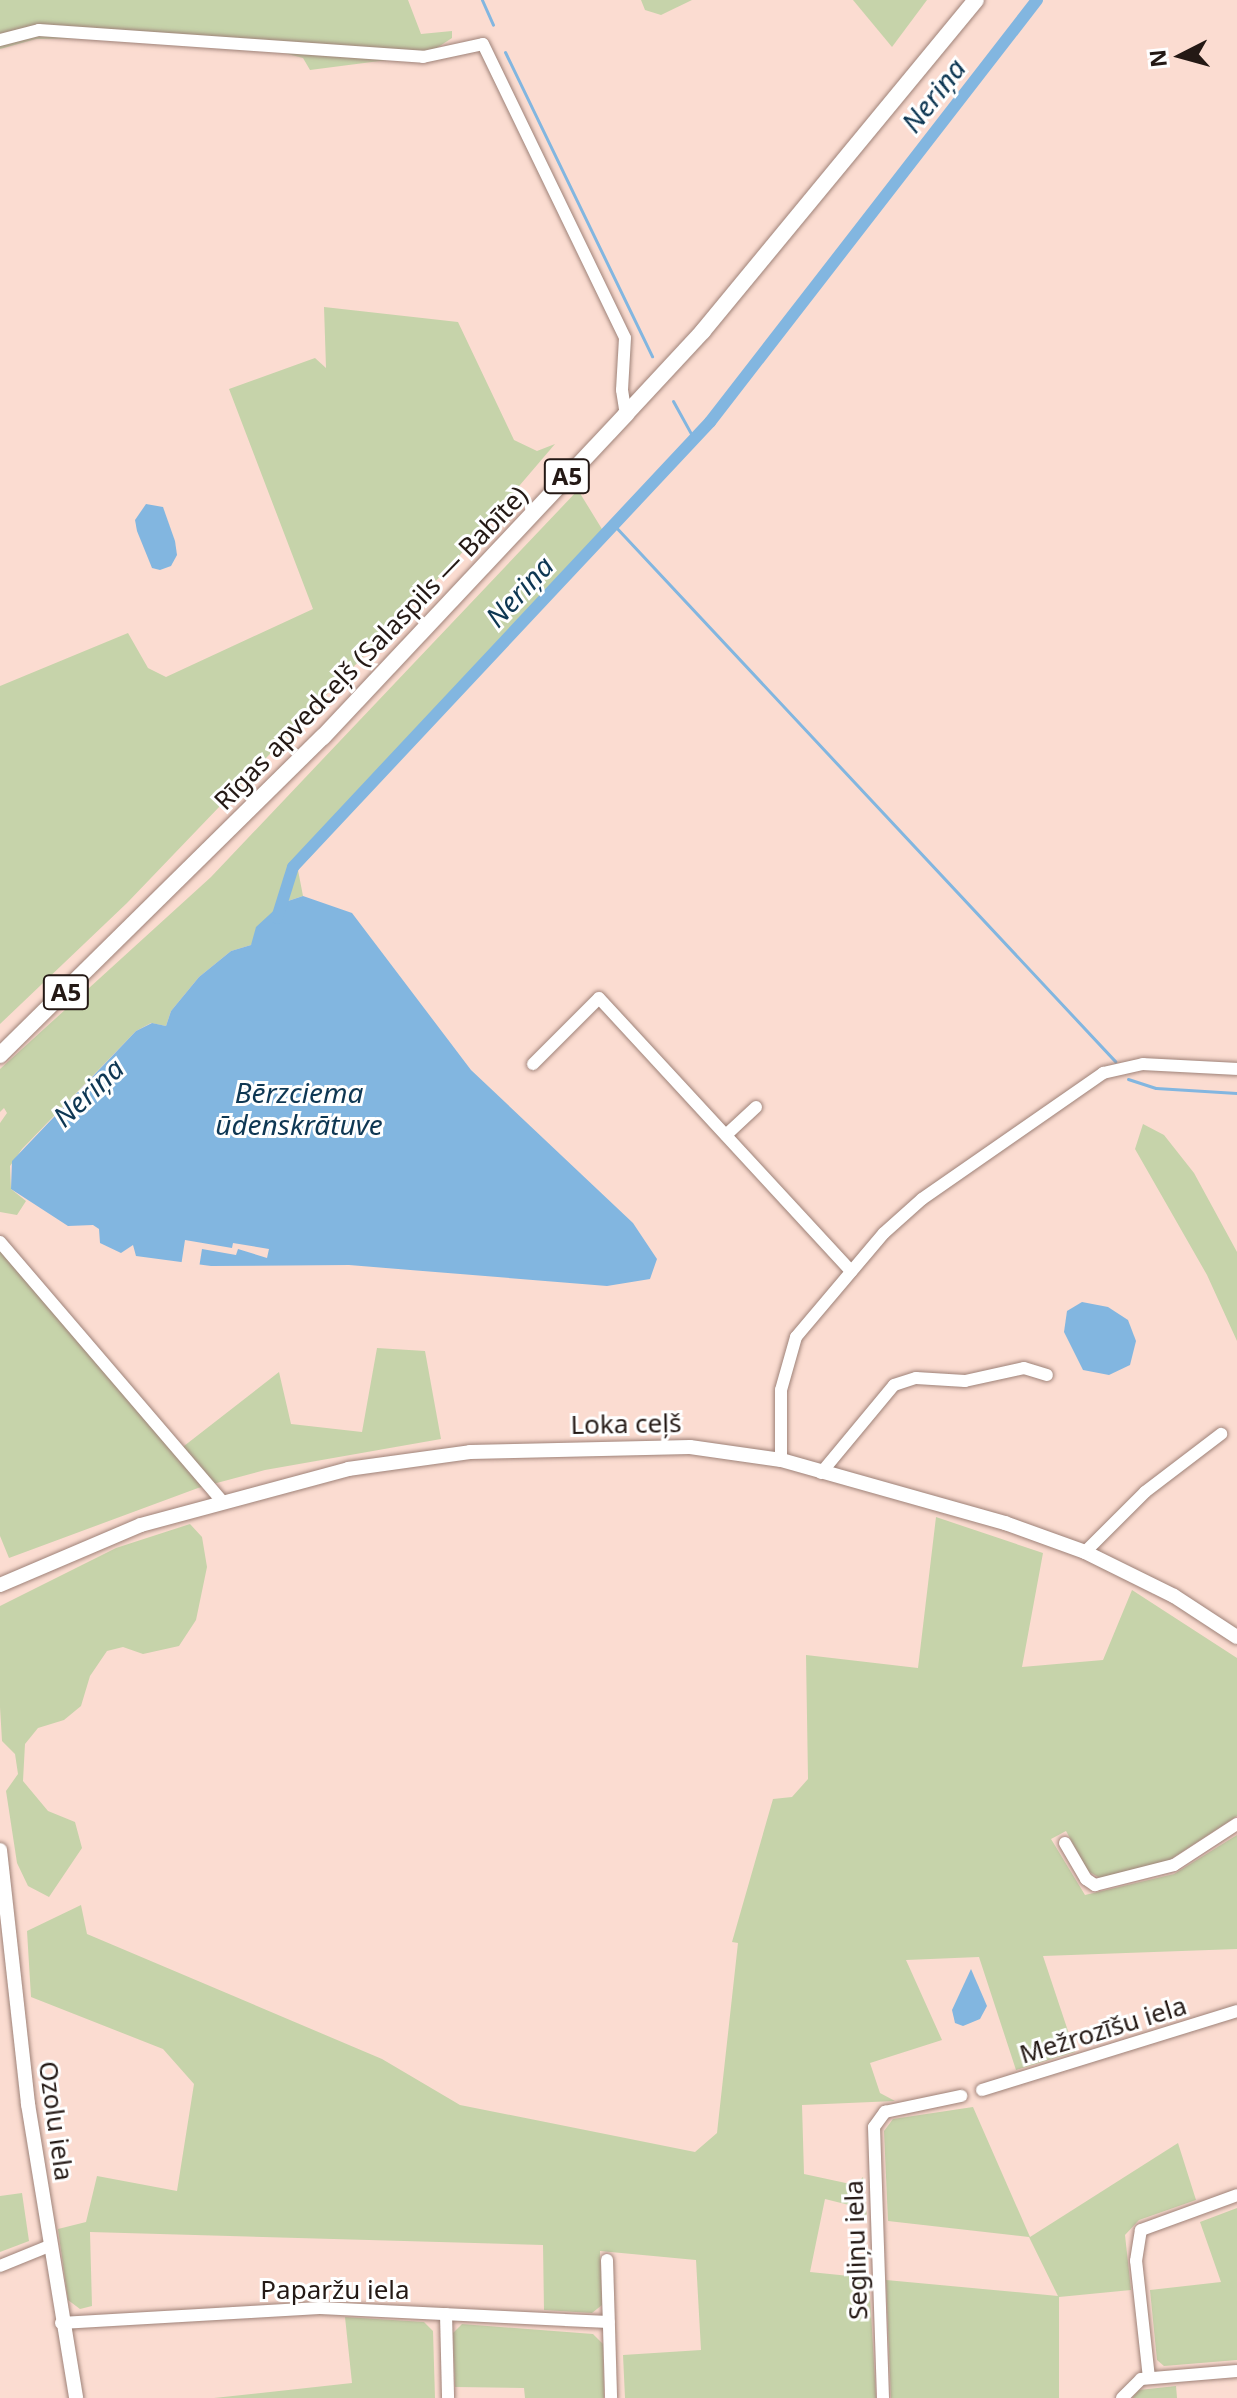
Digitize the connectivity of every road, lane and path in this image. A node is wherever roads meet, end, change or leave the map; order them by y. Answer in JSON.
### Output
{"nodes":[{"id":1,"x":976,"y":0,"type":"edge"},
{"id":2,"x":0,"y":40,"type":"edge"},
{"id":3,"x":626,"y":414,"type":"junction"},
{"id":4,"x":0,"y":1055,"type":"edge"},
{"id":5,"x":533,"y":1064,"type":"dead end"},
{"id":6,"x":1237,"y":1069,"type":"edge"},
{"id":7,"x":756,"y":1107,"type":"dead end"},
{"id":8,"x":726,"y":1135,"type":"junction"},
{"id":9,"x":0,"y":1242,"type":"edge"},
{"id":10,"x":851,"y":1271,"type":"junction"},
{"id":11,"x":1047,"y":1375,"type":"dead end"},
{"id":12,"x":1221,"y":1434,"type":"dead end"},
{"id":13,"x":781,"y":1460,"type":"junction"},
{"id":14,"x":821,"y":1473,"type":"junction"},
{"id":15,"x":221,"y":1500,"type":"junction"},
{"id":16,"x":1085,"y":1552,"type":"junction"},
{"id":17,"x":0,"y":1585,"type":"edge"},
{"id":18,"x":1237,"y":1637,"type":"edge"},
{"id":19,"x":1237,"y":1824,"type":"edge"},
{"id":20,"x":1065,"y":1843,"type":"dead end"},
{"id":21,"x":0,"y":1850,"type":"edge"},
{"id":22,"x":1237,"y":2011,"type":"edge"},
{"id":23,"x":982,"y":2090,"type":"dead end"},
{"id":24,"x":961,"y":2096,"type":"dead end"},
{"id":25,"x":1237,"y":2195,"type":"edge"},
{"id":26,"x":49,"y":2246,"type":"junction"},
{"id":27,"x":607,"y":2260,"type":"dead end"},
{"id":28,"x":0,"y":2266,"type":"edge"},
{"id":29,"x":446,"y":2314,"type":"junction"},
{"id":30,"x":609,"y":2322,"type":"junction"},
{"id":31,"x":61,"y":2323,"type":"junction"},
{"id":32,"x":1237,"y":2371,"type":"edge"},
{"id":33,"x":1149,"y":2378,"type":"junction"},
{"id":34,"x":76,"y":2398,"type":"edge"},
{"id":35,"x":448,"y":2398,"type":"edge"},
{"id":36,"x":611,"y":2398,"type":"edge"},
{"id":37,"x":883,"y":2398,"type":"edge"},
{"id":38,"x":1122,"y":2398,"type":"edge"}],
"edges":[{"from":1,"to":3,"type":"highway","name":"Rīgas apvedceļš (Salaspils — Babīte)","number":"A5"},
{"from":2,"to":3,"type":"street"},
{"from":3,"to":4,"type":"highway","name":"Rīgas apvedceļš (Salaspils — Babīte)","number":"A5"},
{"from":5,"to":8,"type":"street"},
{"from":6,"to":10,"type":"street"},
{"from":7,"to":8,"type":"street"},
{"from":8,"to":10,"type":"street"},
{"from":9,"to":15,"type":"street"},
{"from":10,"to":13,"type":"street"},
{"from":11,"to":14,"type":"street"},
{"from":12,"to":16,"type":"street"},
{"from":13,"to":14,"type":"main road","name":"Loka ceļš"},
{"from":13,"to":15,"type":"main road","name":"Loka ceļš"},
{"from":14,"to":16,"type":"main road","name":"Loka ceļš"},
{"from":15,"to":17,"type":"main road","name":"Loka ceļš"},
{"from":16,"to":18,"type":"main road","name":"Loka ceļš"},
{"from":19,"to":20,"type":"street"},
{"from":21,"to":26,"type":"main road","name":"Ozolu iela"},
{"from":22,"to":23,"type":"street","name":"Mežrozīšu iela"},
{"from":24,"to":37,"type":"street","name":"Segliņu iela"},
{"from":25,"to":33,"type":"street"},
{"from":26,"to":28,"type":"street"},
{"from":26,"to":31,"type":"main road","name":"Ozolu iela"},
{"from":27,"to":30,"type":"street"},
{"from":29,"to":30,"type":"street","name":"Paparžu iela"},
{"from":29,"to":31,"type":"street","name":"Paparžu iela"},
{"from":29,"to":35,"type":"street"},
{"from":30,"to":36,"type":"street"},
{"from":31,"to":34,"type":"main road","name":"Ozolu iela"},
{"from":32,"to":33,"type":"street"},
{"from":33,"to":38,"type":"street"}]}
